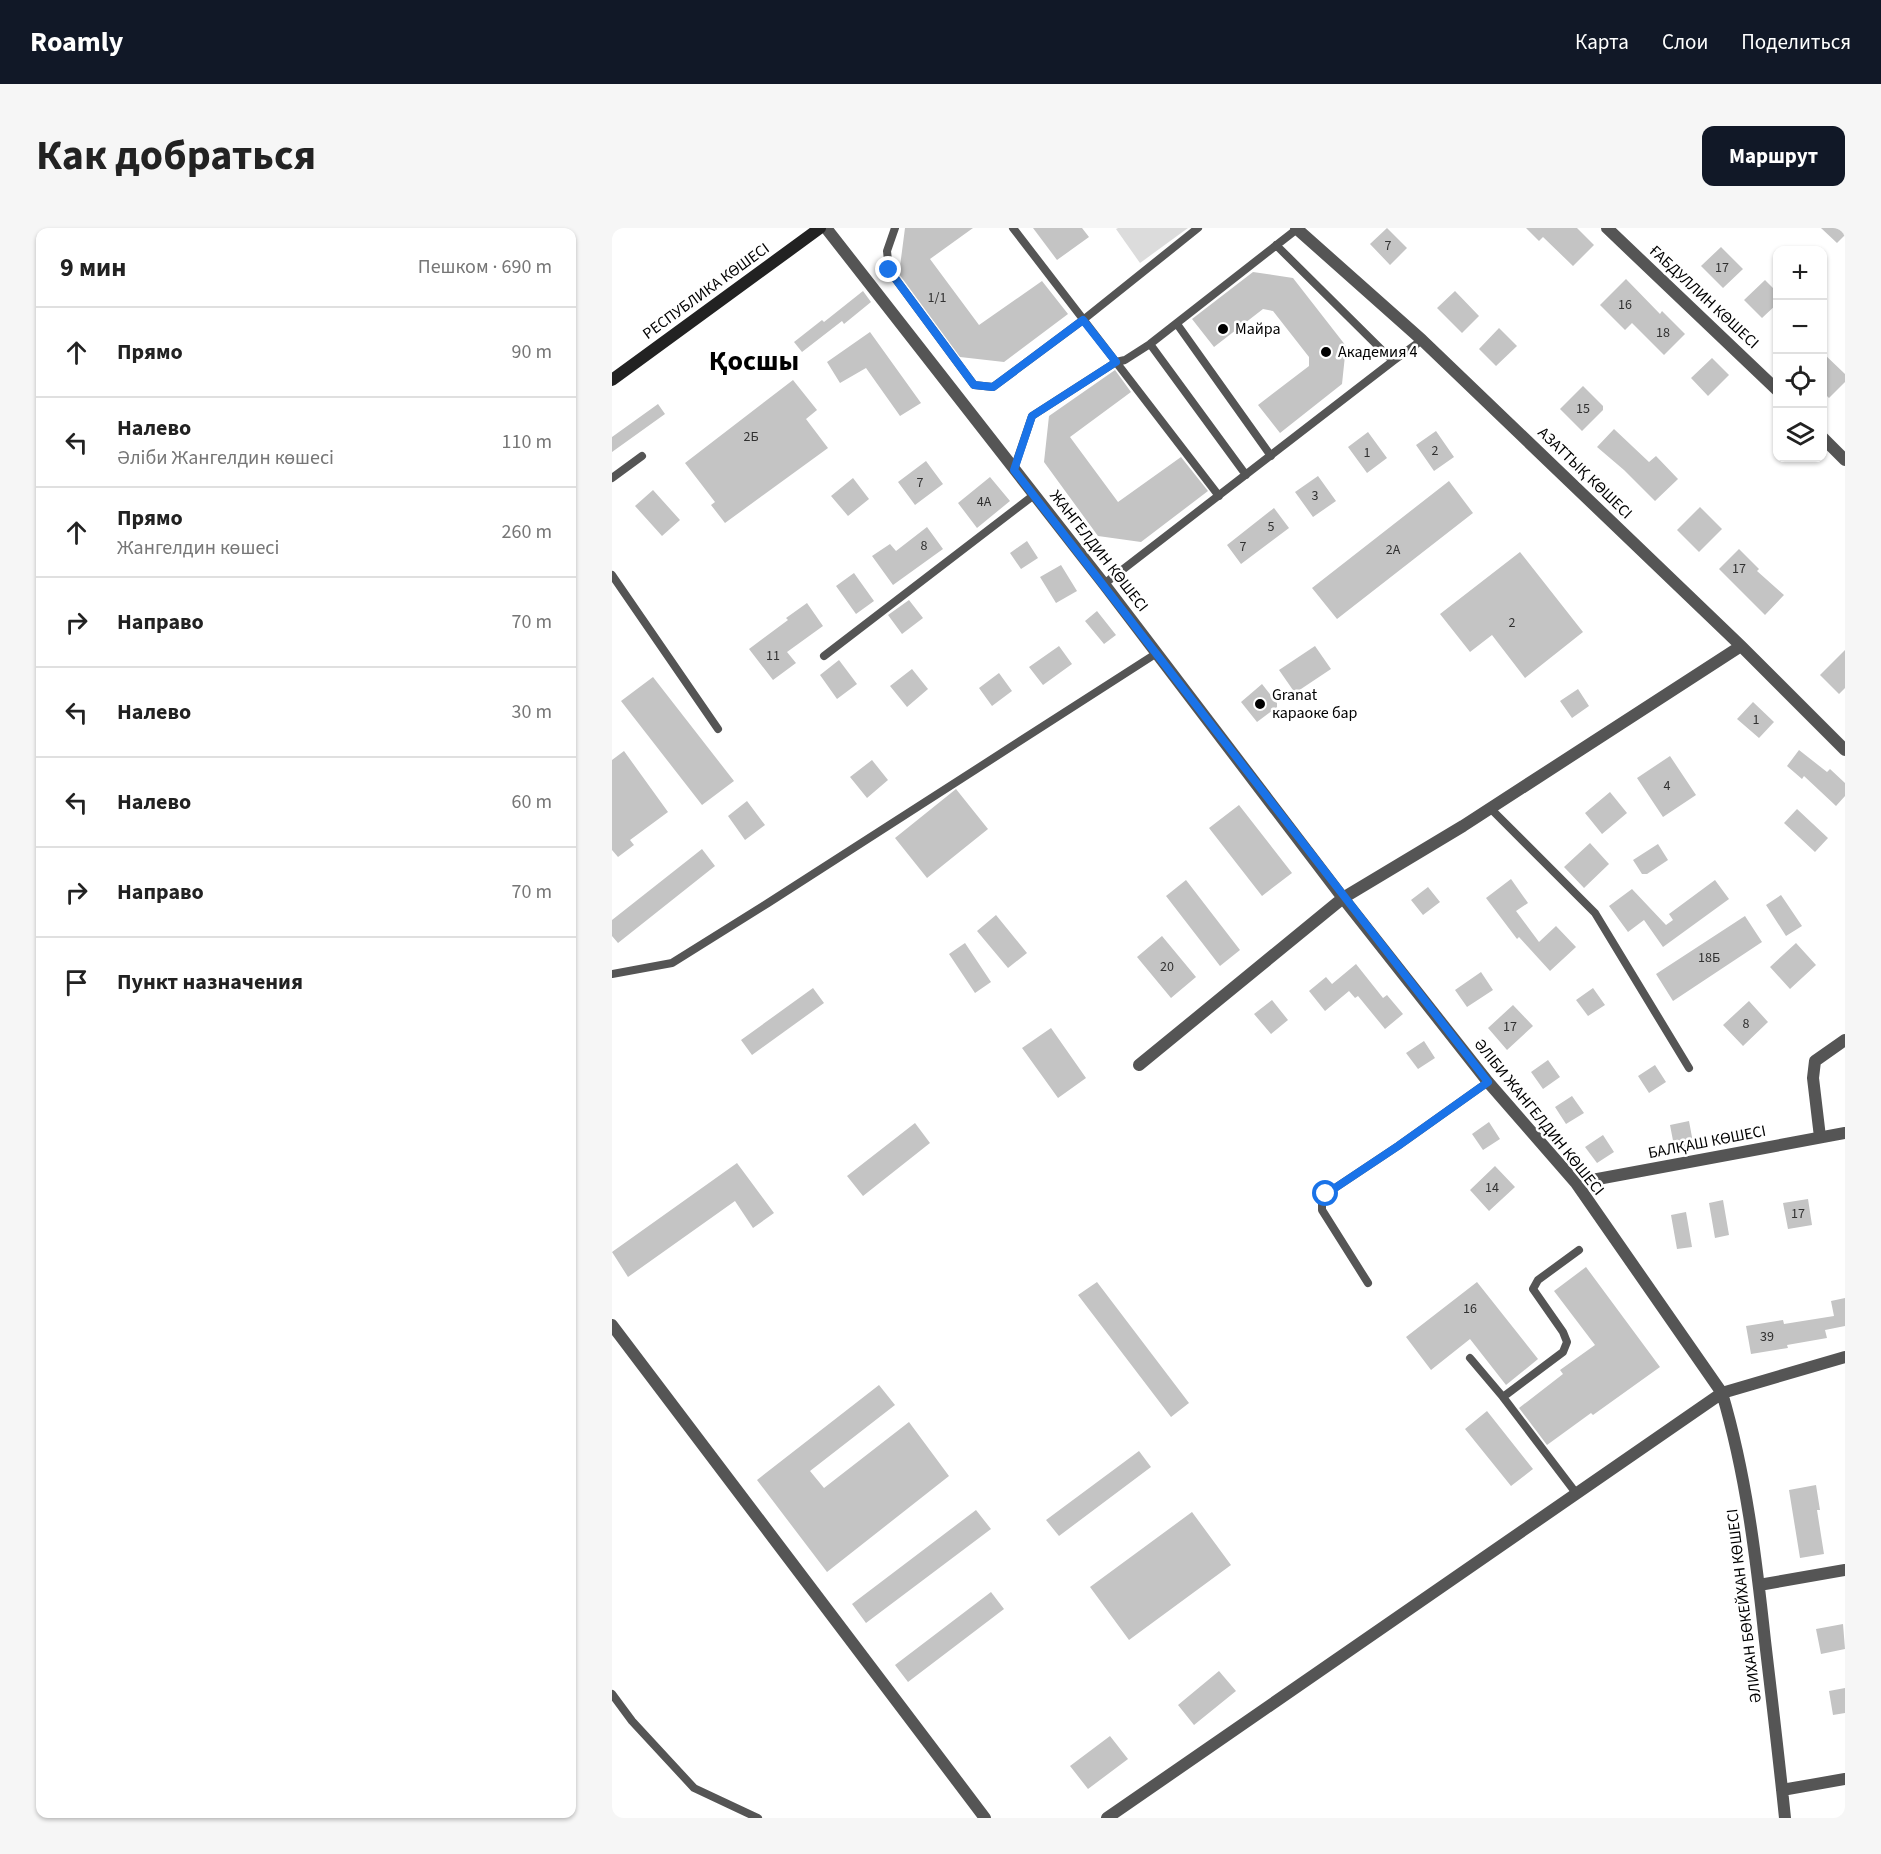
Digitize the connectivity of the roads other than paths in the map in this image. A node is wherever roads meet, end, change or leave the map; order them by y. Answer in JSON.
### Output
{"nodes":[{"id":1,"x":820,"y":228,"type":"edge"},
{"id":2,"x":826,"y":228,"type":"edge"},
{"id":3,"x":895,"y":228,"type":"edge"},
{"id":4,"x":1013,"y":228,"type":"edge"},
{"id":5,"x":1198,"y":228,"type":"edge"},
{"id":6,"x":1607,"y":228,"type":"edge"},
{"id":7,"x":1296,"y":229,"type":"edge"},
{"id":8,"x":1276,"y":245,"type":"junction"},
{"id":9,"x":1083,"y":320,"type":"junction"},
{"id":10,"x":1177,"y":324,"type":"junction"},
{"id":11,"x":1422,"y":340,"type":"junction"},
{"id":12,"x":1150,"y":344,"type":"junction"},
{"id":13,"x":1393,"y":361,"type":"junction"},
{"id":14,"x":1116,"y":362,"type":"junction"},
{"id":15,"x":612,"y":380,"type":"edge"},
{"id":16,"x":1773,"y":386,"type":"edge"},
{"id":17,"x":1827,"y":442,"type":"edge"},
{"id":18,"x":642,"y":456,"type":"dead end"},
{"id":19,"x":1271,"y":456,"type":"junction"},
{"id":20,"x":1845,"y":460,"type":"edge"},
{"id":21,"x":1014,"y":470,"type":"junction"},
{"id":22,"x":1246,"y":475,"type":"junction"},
{"id":23,"x":612,"y":478,"type":"edge"},
{"id":24,"x":1034,"y":495,"type":"junction"},
{"id":25,"x":1219,"y":496,"type":"junction"},
{"id":26,"x":612,"y":575,"type":"edge"},
{"id":27,"x":1104,"y":584,"type":"junction"},
{"id":28,"x":1741,"y":646,"type":"junction"},
{"id":29,"x":1157,"y":653,"type":"junction"},
{"id":30,"x":824,"y":656,"type":"dead end"},
{"id":31,"x":718,"y":729,"type":"dead end"},
{"id":32,"x":1845,"y":750,"type":"edge"},
{"id":33,"x":1491,"y":808,"type":"junction"},
{"id":34,"x":1343,"y":898,"type":"junction"},
{"id":35,"x":612,"y":974,"type":"edge"},
{"id":36,"x":1845,"y":1040,"type":"edge"},
{"id":37,"x":1138,"y":1065,"type":"dead end"},
{"id":38,"x":1689,"y":1068,"type":"dead end"},
{"id":39,"x":1488,"y":1082,"type":"junction"},
{"id":40,"x":1845,"y":1133,"type":"edge"},
{"id":41,"x":1820,"y":1137,"type":"junction"},
{"id":42,"x":1576,"y":1183,"type":"junction"},
{"id":43,"x":1579,"y":1250,"type":"dead end"},
{"id":44,"x":1368,"y":1283,"type":"dead end"},
{"id":45,"x":612,"y":1325,"type":"edge"},
{"id":46,"x":1845,"y":1357,"type":"edge"},
{"id":47,"x":1470,"y":1358,"type":"dead end"},
{"id":48,"x":1722,"y":1393,"type":"junction"},
{"id":49,"x":1503,"y":1398,"type":"junction"},
{"id":50,"x":1576,"y":1493,"type":"junction"},
{"id":51,"x":1845,"y":1570,"type":"edge"},
{"id":52,"x":1759,"y":1586,"type":"junction"},
{"id":53,"x":612,"y":1694,"type":"edge"},
{"id":54,"x":1845,"y":1779,"type":"edge"},
{"id":55,"x":1782,"y":1790,"type":"junction"},
{"id":56,"x":758,"y":1818,"type":"edge"},
{"id":57,"x":985,"y":1818,"type":"edge"},
{"id":58,"x":1107,"y":1818,"type":"edge"},
{"id":59,"x":1785,"y":1818,"type":"edge"}],
"edges":[{"from":1,"to":15,"type":"main road","name":"РЕСПУБЛИКА КӨШЕСІ"},
{"from":2,"to":21,"type":"street","name":"ЖАНГЕЛДИН КӨШЕСІ"},
{"from":3,"to":9,"type":"lane"},
{"from":4,"to":9,"type":"lane"},
{"from":5,"to":9,"type":"lane"},
{"from":6,"to":16,"type":"street","name":"ҒАБДУЛЛИН КӨШЕСІ"},
{"from":7,"to":8,"type":"lane"},
{"from":7,"to":11,"type":"street","name":"АЗАТТЫҚ КӨШЕСІ"},
{"from":8,"to":10,"type":"lane"},
{"from":8,"to":13,"type":"lane"},
{"from":9,"to":14,"type":"lane"},
{"from":10,"to":12,"type":"lane"},
{"from":10,"to":19,"type":"lane"},
{"from":11,"to":13,"type":"lane"},
{"from":11,"to":28,"type":"street","name":"АЗАТТЫҚ КӨШЕСІ"},
{"from":12,"to":14,"type":"lane"},
{"from":12,"to":22,"type":"lane"},
{"from":13,"to":19,"type":"lane"},
{"from":14,"to":21,"type":"lane"},
{"from":14,"to":25,"type":"lane"},
{"from":17,"to":20,"type":"street"},
{"from":18,"to":23,"type":"lane"},
{"from":19,"to":22,"type":"lane"},
{"from":21,"to":24,"type":"street","name":"ЖАНГЕЛДИН КӨШЕСІ"},
{"from":22,"to":25,"type":"lane"},
{"from":24,"to":27,"type":"street","name":"ЖАНГЕЛДИН КӨШЕСІ"},
{"from":24,"to":30,"type":"lane"},
{"from":25,"to":27,"type":"lane"},
{"from":26,"to":31,"type":"lane"},
{"from":27,"to":29,"type":"street","name":"ЖАНГЕЛДИН КӨШЕСІ"},
{"from":28,"to":32,"type":"street","name":"АЗАТТЫҚ КӨШЕСІ"},
{"from":28,"to":33,"type":"street"},
{"from":29,"to":34,"type":"street","name":"ЖАНГЕЛДИН КӨШЕСІ"},
{"from":29,"to":35,"type":"lane"},
{"from":33,"to":34,"type":"street"},
{"from":33,"to":38,"type":"lane"},
{"from":34,"to":37,"type":"street"},
{"from":34,"to":39,"type":"street","name":"ӘЛІБИ ЖАНГЕЛДИН КӨШЕСІ"},
{"from":36,"to":41,"type":"street"},
{"from":39,"to":42,"type":"street","name":"ӘЛІБИ ЖАНГЕЛДИН КӨШЕСІ"},
{"from":39,"to":44,"type":"lane"},
{"from":40,"to":41,"type":"street","name":"БАЛҚАШ КӨШЕСІ"},
{"from":41,"to":42,"type":"street","name":"БАЛҚАШ КӨШЕСІ"},
{"from":42,"to":48,"type":"street","name":"ӘЛІБИ ЖАНГЕЛДИН КӨШЕСІ"},
{"from":43,"to":49,"type":"lane"},
{"from":45,"to":57,"type":"street"},
{"from":46,"to":48,"type":"street"},
{"from":47,"to":49,"type":"lane"},
{"from":48,"to":50,"type":"street"},
{"from":48,"to":52,"type":"street","name":"ӘЛИХАН БӨКЕЙХАН КӨШЕСІ"},
{"from":49,"to":50,"type":"lane"},
{"from":50,"to":58,"type":"street"},
{"from":51,"to":52,"type":"street"},
{"from":52,"to":55,"type":"street","name":"ӘЛИХАН БӨКЕЙХАН КӨШЕСІ"},
{"from":53,"to":56,"type":"lane"},
{"from":54,"to":55,"type":"street"},
{"from":55,"to":59,"type":"street","name":"ӘЛИХАН БӨКЕЙХАН КӨШЕСІ"}]}
